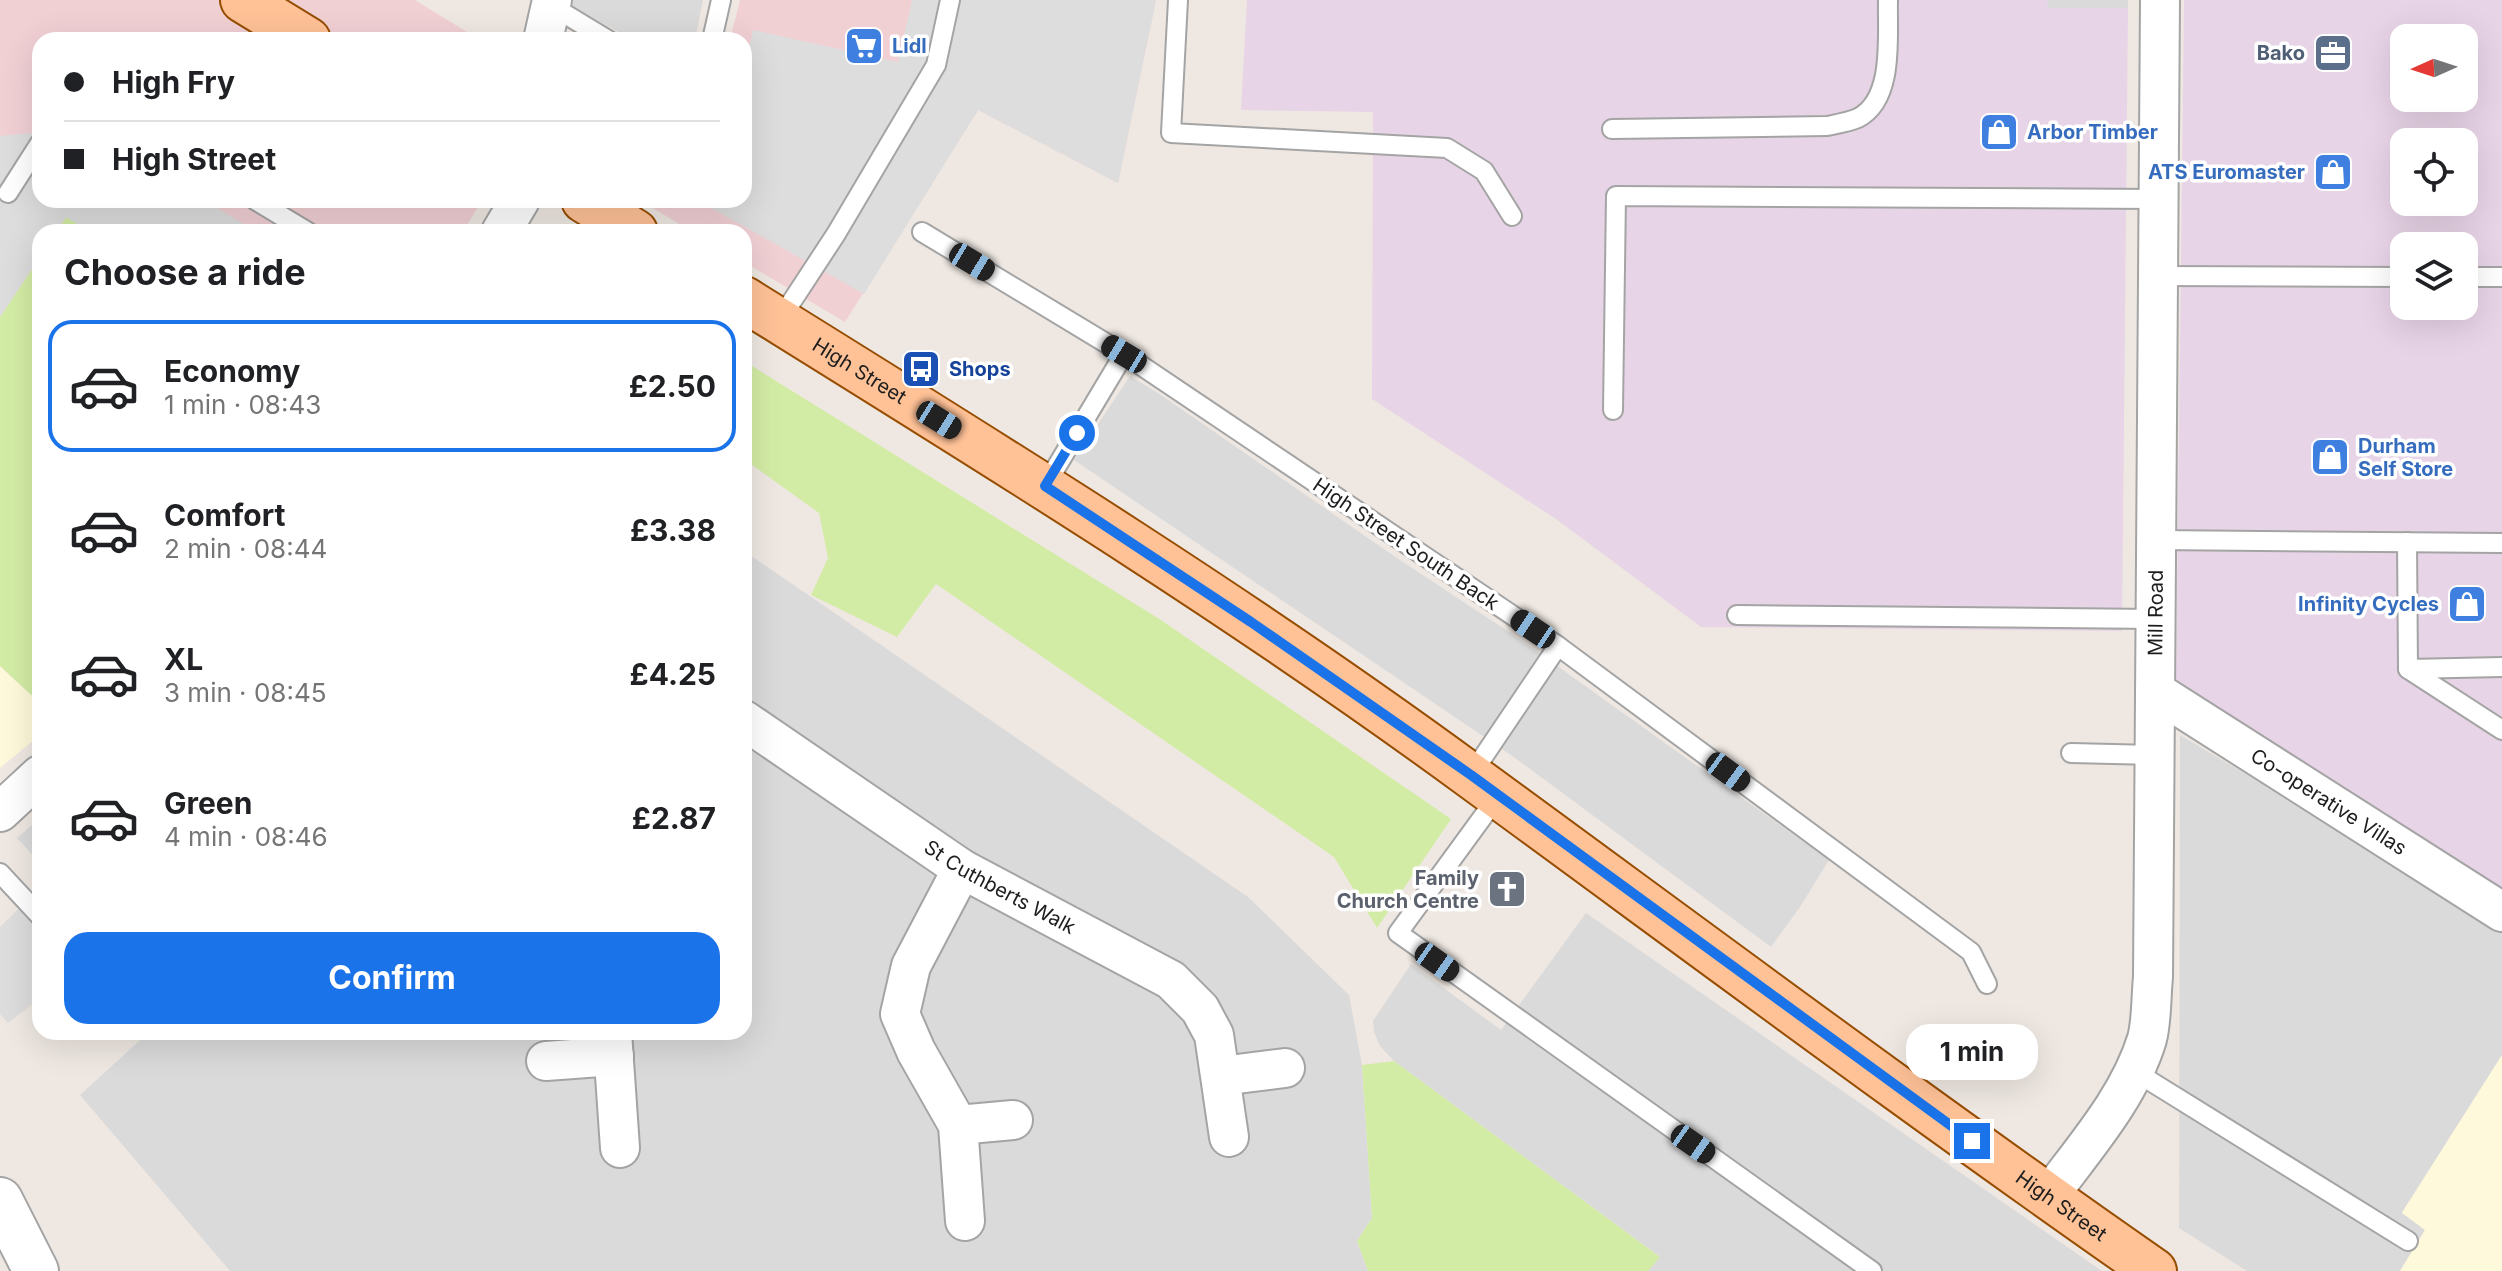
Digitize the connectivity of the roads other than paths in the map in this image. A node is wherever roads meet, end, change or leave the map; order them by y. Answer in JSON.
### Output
{"nodes":[{"id":1,"x":243,"y":0,"type":"edge"},
{"id":2,"x":721,"y":0,"type":"edge"},
{"id":3,"x":950,"y":0,"type":"edge"},
{"id":4,"x":1178,"y":0,"type":"edge"},
{"id":5,"x":1888,"y":0,"type":"edge"},
{"id":6,"x":2160,"y":0,"type":"edge"},
{"id":7,"x":547,"y":11,"type":"edge"},
{"id":8,"x":295,"y":32,"type":"edge"},
{"id":9,"x":591,"y":32,"type":"edge"},
{"id":10,"x":714,"y":32,"type":"edge"},
{"id":11,"x":1612,"y":129,"type":"dead end"},
{"id":12,"x":32,"y":156,"type":"edge"},
{"id":13,"x":8,"y":193,"type":"dead end"},
{"id":14,"x":2159,"y":199,"type":"junction"},
{"id":15,"x":268,"y":208,"type":"edge"},
{"id":16,"x":597,"y":208,"type":"edge"},
{"id":17,"x":1512,"y":216,"type":"dead end"},
{"id":18,"x":295,"y":224,"type":"edge"},
{"id":19,"x":622,"y":224,"type":"edge"},
{"id":20,"x":922,"y":232,"type":"dead end"},
{"id":21,"x":2158,"y":276,"type":"junction"},
{"id":22,"x":2390,"y":277,"type":"edge"},
{"id":23,"x":2478,"y":277,"type":"edge"},
{"id":24,"x":2502,"y":277,"type":"edge"},
{"id":25,"x":761,"y":310,"type":"edge"},
{"id":26,"x":1124,"y":354,"type":"junction"},
{"id":27,"x":1613,"y":410,"type":"dead end"},
{"id":28,"x":1045,"y":486,"type":"junction"},
{"id":29,"x":2156,"y":540,"type":"junction"},
{"id":30,"x":2407,"y":542,"type":"junction"},
{"id":31,"x":2502,"y":543,"type":"edge"},
{"id":32,"x":1737,"y":615,"type":"dead end"},
{"id":33,"x":2155,"y":619,"type":"junction"},
{"id":34,"x":1558,"y":646,"type":"junction"},
{"id":35,"x":2502,"y":667,"type":"edge"},
{"id":36,"x":2408,"y":669,"type":"junction"},
{"id":37,"x":2155,"y":691,"type":"junction"},
{"id":38,"x":752,"y":725,"type":"edge"},
{"id":39,"x":2502,"y":730,"type":"edge"},
{"id":40,"x":2071,"y":753,"type":"dead end"},
{"id":41,"x":2154,"y":755,"type":"junction"},
{"id":42,"x":32,"y":782,"type":"edge"},
{"id":43,"x":1484,"y":786,"type":"junction"},
{"id":44,"x":0,"y":812,"type":"edge"},
{"id":45,"x":962,"y":869,"type":"junction"},
{"id":46,"x":0,"y":873,"type":"edge"},
{"id":47,"x":32,"y":907,"type":"edge"},
{"id":48,"x":2502,"y":912,"type":"edge"},
{"id":49,"x":1987,"y":984,"type":"dead end"},
{"id":50,"x":613,"y":1044,"type":"edge"},
{"id":51,"x":546,"y":1061,"type":"dead end"},
{"id":52,"x":1285,"y":1068,"type":"dead end"},
{"id":53,"x":2134,"y":1071,"type":"junction"},
{"id":54,"x":1221,"y":1076,"type":"junction"},
{"id":55,"x":1013,"y":1120,"type":"dead end"},
{"id":56,"x":958,"y":1125,"type":"junction"},
{"id":57,"x":1229,"y":1137,"type":"dead end"},
{"id":58,"x":620,"y":1148,"type":"dead end"},
{"id":59,"x":2048,"y":1197,"type":"junction"},
{"id":60,"x":0,"y":1200,"type":"edge"},
{"id":61,"x":965,"y":1221,"type":"dead end"},
{"id":62,"x":2408,"y":1241,"type":"dead end"},
{"id":63,"x":36,"y":1271,"type":"edge"},
{"id":64,"x":1872,"y":1271,"type":"edge"},
{"id":65,"x":2154,"y":1271,"type":"edge"}],
"edges":[{"from":1,"to":8,"type":"main road"},
{"from":2,"to":10,"type":"lane"},
{"from":3,"to":25,"type":"lane"},
{"from":4,"to":17,"type":"lane"},
{"from":5,"to":11,"type":"lane"},
{"from":6,"to":14,"type":"street","name":"Mill Road"},
{"from":7,"to":9,"type":"lane"},
{"from":12,"to":13,"type":"lane"},
{"from":14,"to":21,"type":"street","name":"Mill Road"},
{"from":14,"to":27,"type":"lane"},
{"from":15,"to":18,"type":"lane"},
{"from":16,"to":19,"type":"main road"},
{"from":20,"to":26,"type":"lane","name":"High Street South Back"},
{"from":21,"to":22,"type":"lane"},
{"from":21,"to":29,"type":"street","name":"Mill Road"},
{"from":23,"to":24,"type":"lane"},
{"from":25,"to":28,"type":"main road","name":"High Street"},
{"from":26,"to":28,"type":"lane"},
{"from":26,"to":34,"type":"lane","name":"High Street South Back"},
{"from":28,"to":43,"type":"main road","name":"High Street"},
{"from":29,"to":30,"type":"lane"},
{"from":29,"to":33,"type":"street","name":"Mill Road"},
{"from":30,"to":31,"type":"lane"},
{"from":30,"to":36,"type":"lane"},
{"from":32,"to":33,"type":"lane"},
{"from":33,"to":37,"type":"street","name":"Mill Road"},
{"from":34,"to":43,"type":"lane"},
{"from":34,"to":49,"type":"lane","name":"High Street South Back"},
{"from":35,"to":36,"type":"lane"},
{"from":36,"to":39,"type":"lane"},
{"from":37,"to":41,"type":"street","name":"Mill Road"},
{"from":37,"to":48,"type":"street","name":"Co-operative Villas"},
{"from":38,"to":45,"type":"street","name":"St Cuthberts Walk"},
{"from":40,"to":41,"type":"lane"},
{"from":41,"to":53,"type":"street","name":"Mill Road"},
{"from":42,"to":44,"type":"street"},
{"from":43,"to":59,"type":"main road","name":"High Street"},
{"from":43,"to":64,"type":"lane"},
{"from":45,"to":54,"type":"street","name":"St Cuthberts Walk"},
{"from":45,"to":56,"type":"street"},
{"from":46,"to":47,"type":"lane"},
{"from":50,"to":51,"type":"street"},
{"from":50,"to":58,"type":"street"},
{"from":52,"to":54,"type":"street"},
{"from":53,"to":59,"type":"street","name":"Mill Road"},
{"from":53,"to":62,"type":"lane"},
{"from":54,"to":57,"type":"street","name":"St Cuthberts Walk"},
{"from":55,"to":56,"type":"street"},
{"from":56,"to":61,"type":"street"},
{"from":59,"to":65,"type":"main road","name":"High Street"},
{"from":60,"to":63,"type":"street"}]}
